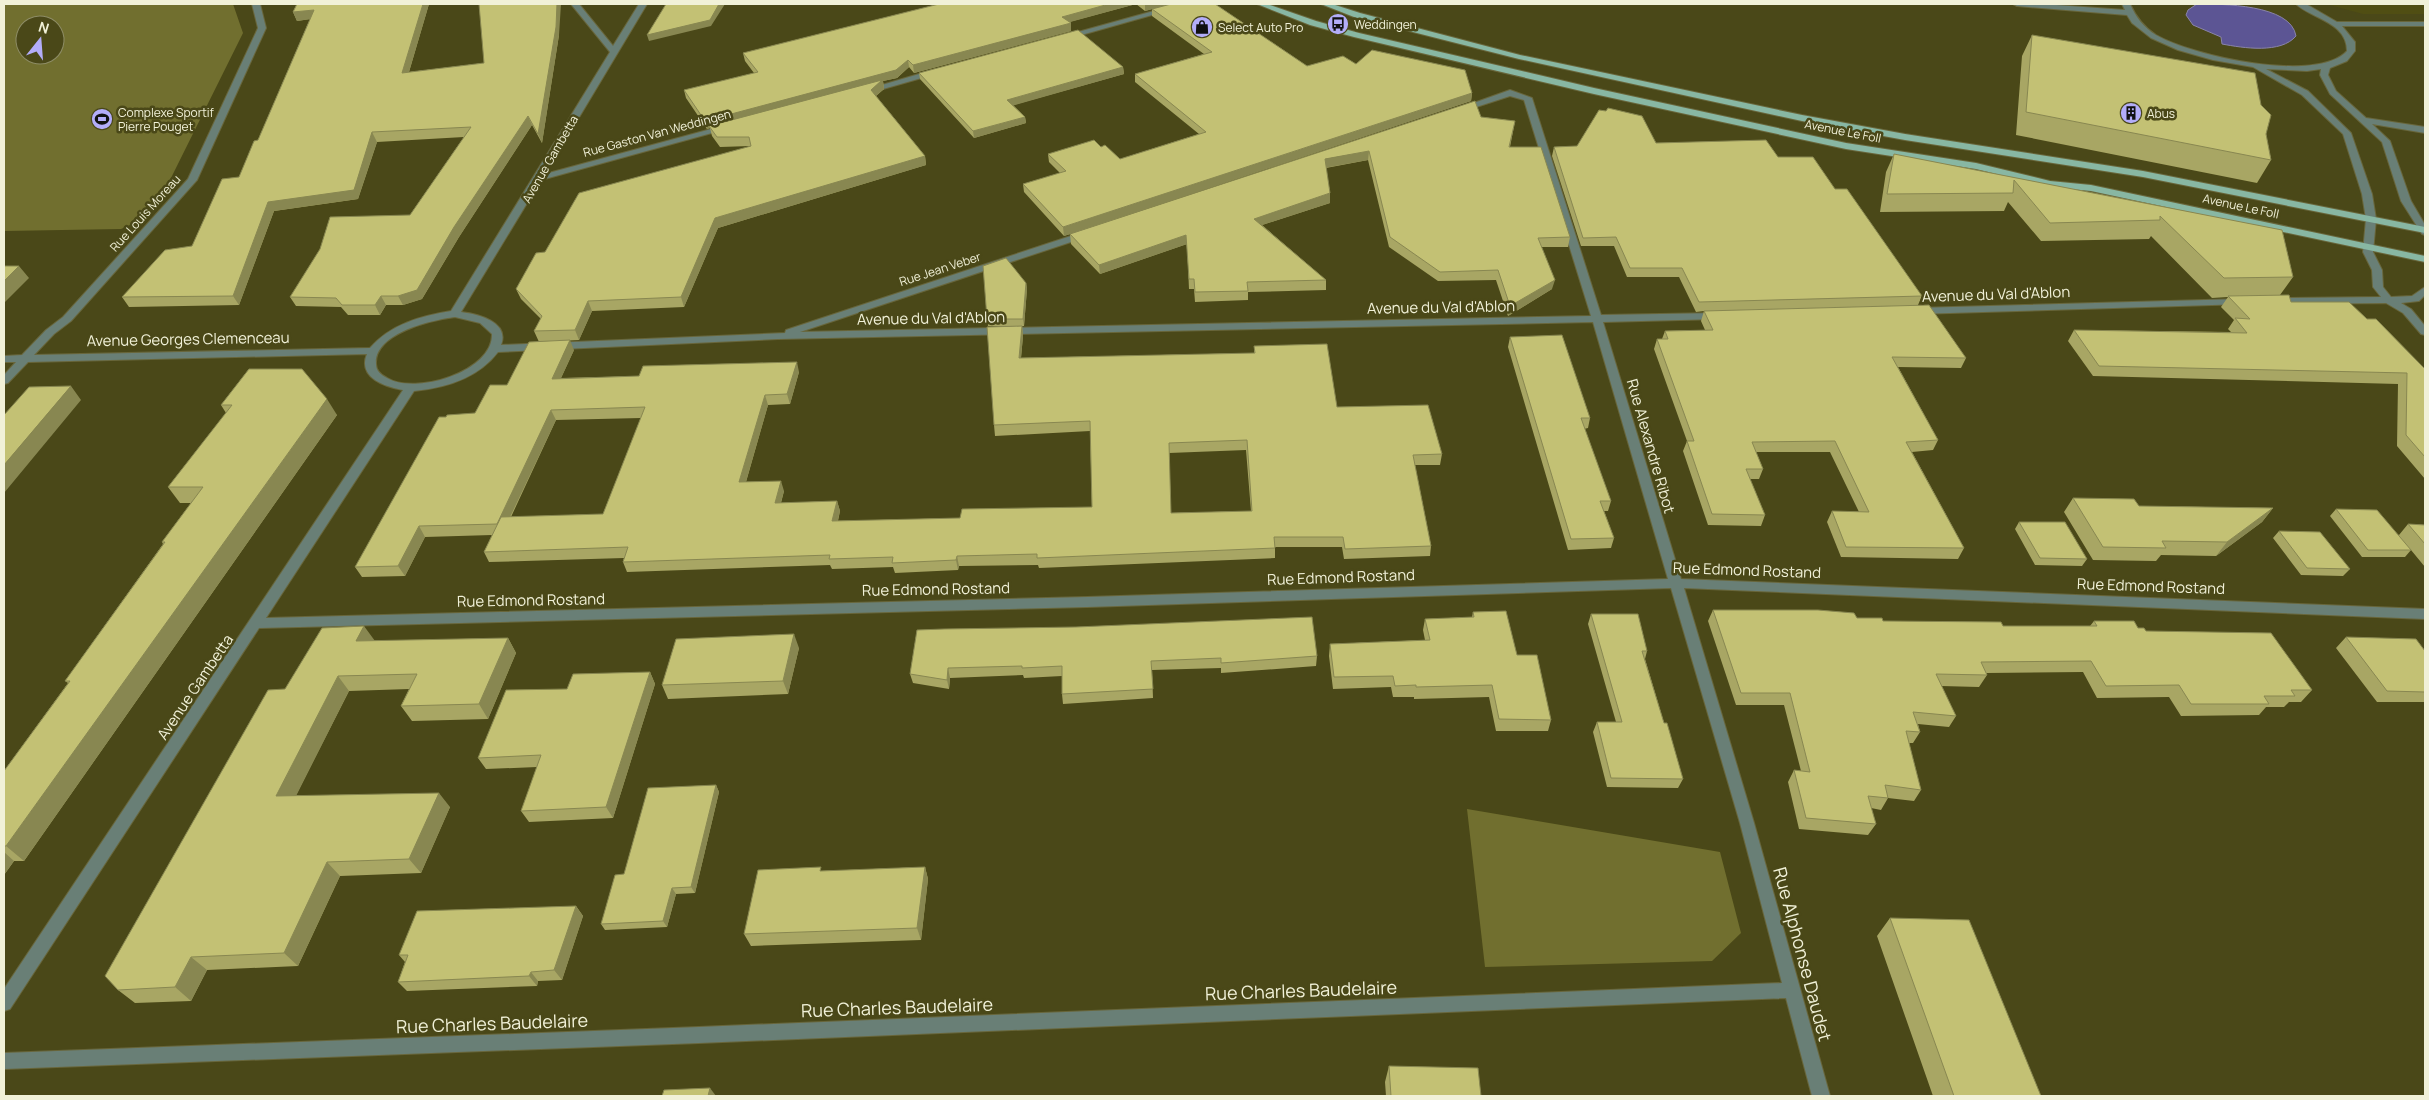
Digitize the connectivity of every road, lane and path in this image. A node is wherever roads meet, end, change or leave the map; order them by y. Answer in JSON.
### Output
{"nodes":[{"id":1,"x":256,"y":4,"type":"edge"},
{"id":2,"x":575,"y":4,"type":"edge"},
{"id":3,"x":643,"y":4,"type":"edge"},
{"id":4,"x":1188,"y":4,"type":"edge"},
{"id":5,"x":1261,"y":4,"type":"edge"},
{"id":6,"x":1325,"y":4,"type":"edge"},
{"id":7,"x":2017,"y":4,"type":"edge"},
{"id":8,"x":2126,"y":4,"type":"edge"},
{"id":9,"x":2300,"y":4,"type":"edge"},
{"id":10,"x":2129,"y":13,"type":"junction"},
{"id":11,"x":2337,"y":24,"type":"junction"},
{"id":12,"x":2425,"y":24,"type":"edge"},
{"id":13,"x":1054,"y":40,"type":"edge"},
{"id":14,"x":612,"y":51,"type":"junction"},
{"id":15,"x":2326,"y":66,"type":"junction"},
{"id":16,"x":2257,"y":67,"type":"junction"},
{"id":17,"x":949,"y":68,"type":"edge"},
{"id":18,"x":863,"y":91,"type":"edge"},
{"id":19,"x":1453,"y":112,"type":"edge"},
{"id":20,"x":2366,"y":120,"type":"junction"},
{"id":21,"x":739,"y":124,"type":"edge"},
{"id":22,"x":2425,"y":130,"type":"edge"},
{"id":23,"x":539,"y":178,"type":"junction"},
{"id":24,"x":2371,"y":219,"type":"junction"},
{"id":25,"x":1097,"y":230,"type":"edge"},
{"id":26,"x":2425,"y":231,"type":"edge"},
{"id":27,"x":2368,"y":246,"type":"junction"},
{"id":28,"x":2425,"y":259,"type":"edge"},
{"id":29,"x":2425,"y":290,"type":"edge"},
{"id":30,"x":2388,"y":300,"type":"junction"},
{"id":31,"x":1902,"y":311,"type":"edge"},
{"id":32,"x":455,"y":314,"type":"junction"},
{"id":33,"x":1734,"y":316,"type":"edge"},
{"id":34,"x":1598,"y":319,"type":"junction"},
{"id":35,"x":2425,"y":332,"type":"edge"},
{"id":36,"x":778,"y":336,"type":"junction"},
{"id":37,"x":494,"y":349,"type":"junction"},
{"id":38,"x":374,"y":351,"type":"junction"},
{"id":39,"x":4,"y":359,"type":"edge"},
{"id":40,"x":24,"y":359,"type":"junction"},
{"id":41,"x":4,"y":381,"type":"edge"},
{"id":42,"x":411,"y":387,"type":"junction"},
{"id":43,"x":1675,"y":583,"type":"junction"},
{"id":44,"x":2425,"y":614,"type":"edge"},
{"id":45,"x":257,"y":623,"type":"junction"},
{"id":46,"x":1747,"y":823,"type":"joint"},
{"id":47,"x":1791,"y":990,"type":"junction"},
{"id":48,"x":4,"y":1003,"type":"edge"},
{"id":49,"x":4,"y":1061,"type":"edge"},
{"id":50,"x":1822,"y":1096,"type":"edge"}],
"edges":[{"from":1,"to":40,"type":"street","name":"Rue Louis Moreau"},
{"from":2,"to":14,"type":"street"},
{"from":3,"to":14,"type":"street","name":"Avenue Gambetta"},
{"from":4,"to":13,"type":"street"},
{"from":5,"to":27,"type":"main road","name":"Avenue Le Foll"},
{"from":6,"to":24,"type":"main road","name":"Avenue Le Foll"},
{"from":7,"to":10,"type":"street"},
{"from":8,"to":10,"type":"street"},
{"from":9,"to":11,"type":"street"},
{"from":10,"to":16,"type":"street"},
{"from":11,"to":12,"type":"street"},
{"from":11,"to":15,"type":"street"},
{"from":14,"to":23,"type":"street","name":"Avenue Gambetta"},
{"from":15,"to":16,"type":"street"},
{"from":15,"to":20,"type":"street"},
{"from":16,"to":24,"type":"street"},
{"from":17,"to":18,"type":"street"},
{"from":19,"to":34,"type":"street","name":"Rue Alexandre Ribot"},
{"from":20,"to":22,"type":"street"},
{"from":20,"to":26,"type":"street"},
{"from":21,"to":23,"type":"street","name":"Rue Gaston Van Weddingen"},
{"from":23,"to":32,"type":"street","name":"Avenue Gambetta"},
{"from":24,"to":26,"type":"main road","name":"Avenue Le Foll"},
{"from":24,"to":27,"type":"street"},
{"from":25,"to":36,"type":"street","name":"Rue Jean Veber"},
{"from":27,"to":28,"type":"main road","name":"Avenue Le Foll"},
{"from":27,"to":30,"type":"street"},
{"from":29,"to":30,"type":"street","name":"Avenue du Val d'Ablon"},
{"from":30,"to":31,"type":"street","name":"Avenue du Val d'Ablon"},
{"from":30,"to":35,"type":"street"},
{"from":32,"to":37,"type":"street"},
{"from":32,"to":38,"type":"street"},
{"from":33,"to":34,"type":"street","name":"Avenue du Val d'Ablon"},
{"from":34,"to":36,"type":"street","name":"Avenue du Val d'Ablon"},
{"from":34,"to":43,"type":"street","name":"Rue Alexandre Ribot"},
{"from":36,"to":37,"type":"street","name":"Avenue du Val d'Ablon"},
{"from":37,"to":42,"type":"street"},
{"from":38,"to":40,"type":"street","name":"Avenue Georges Clemenceau"},
{"from":38,"to":42,"type":"street"},
{"from":39,"to":40,"type":"street","name":"Avenue Georges Clemenceau"},
{"from":40,"to":41,"type":"street","name":"Rue Louis Moreau"},
{"from":42,"to":45,"type":"street","name":"Avenue Gambetta"},
{"from":43,"to":44,"type":"street","name":"Rue Edmond Rostand"},
{"from":43,"to":45,"type":"street","name":"Rue Edmond Rostand"},
{"from":43,"to":46,"type":"street","name":"Rue Alexandre Ribot"},
{"from":45,"to":48,"type":"street","name":"Avenue Gambetta"},
{"from":46,"to":47,"type":"street","name":"Rue Alphonse Daudet"},
{"from":47,"to":49,"type":"street","name":"Rue Charles Baudelaire"},
{"from":47,"to":50,"type":"street","name":"Rue Alphonse Daudet"}]}
